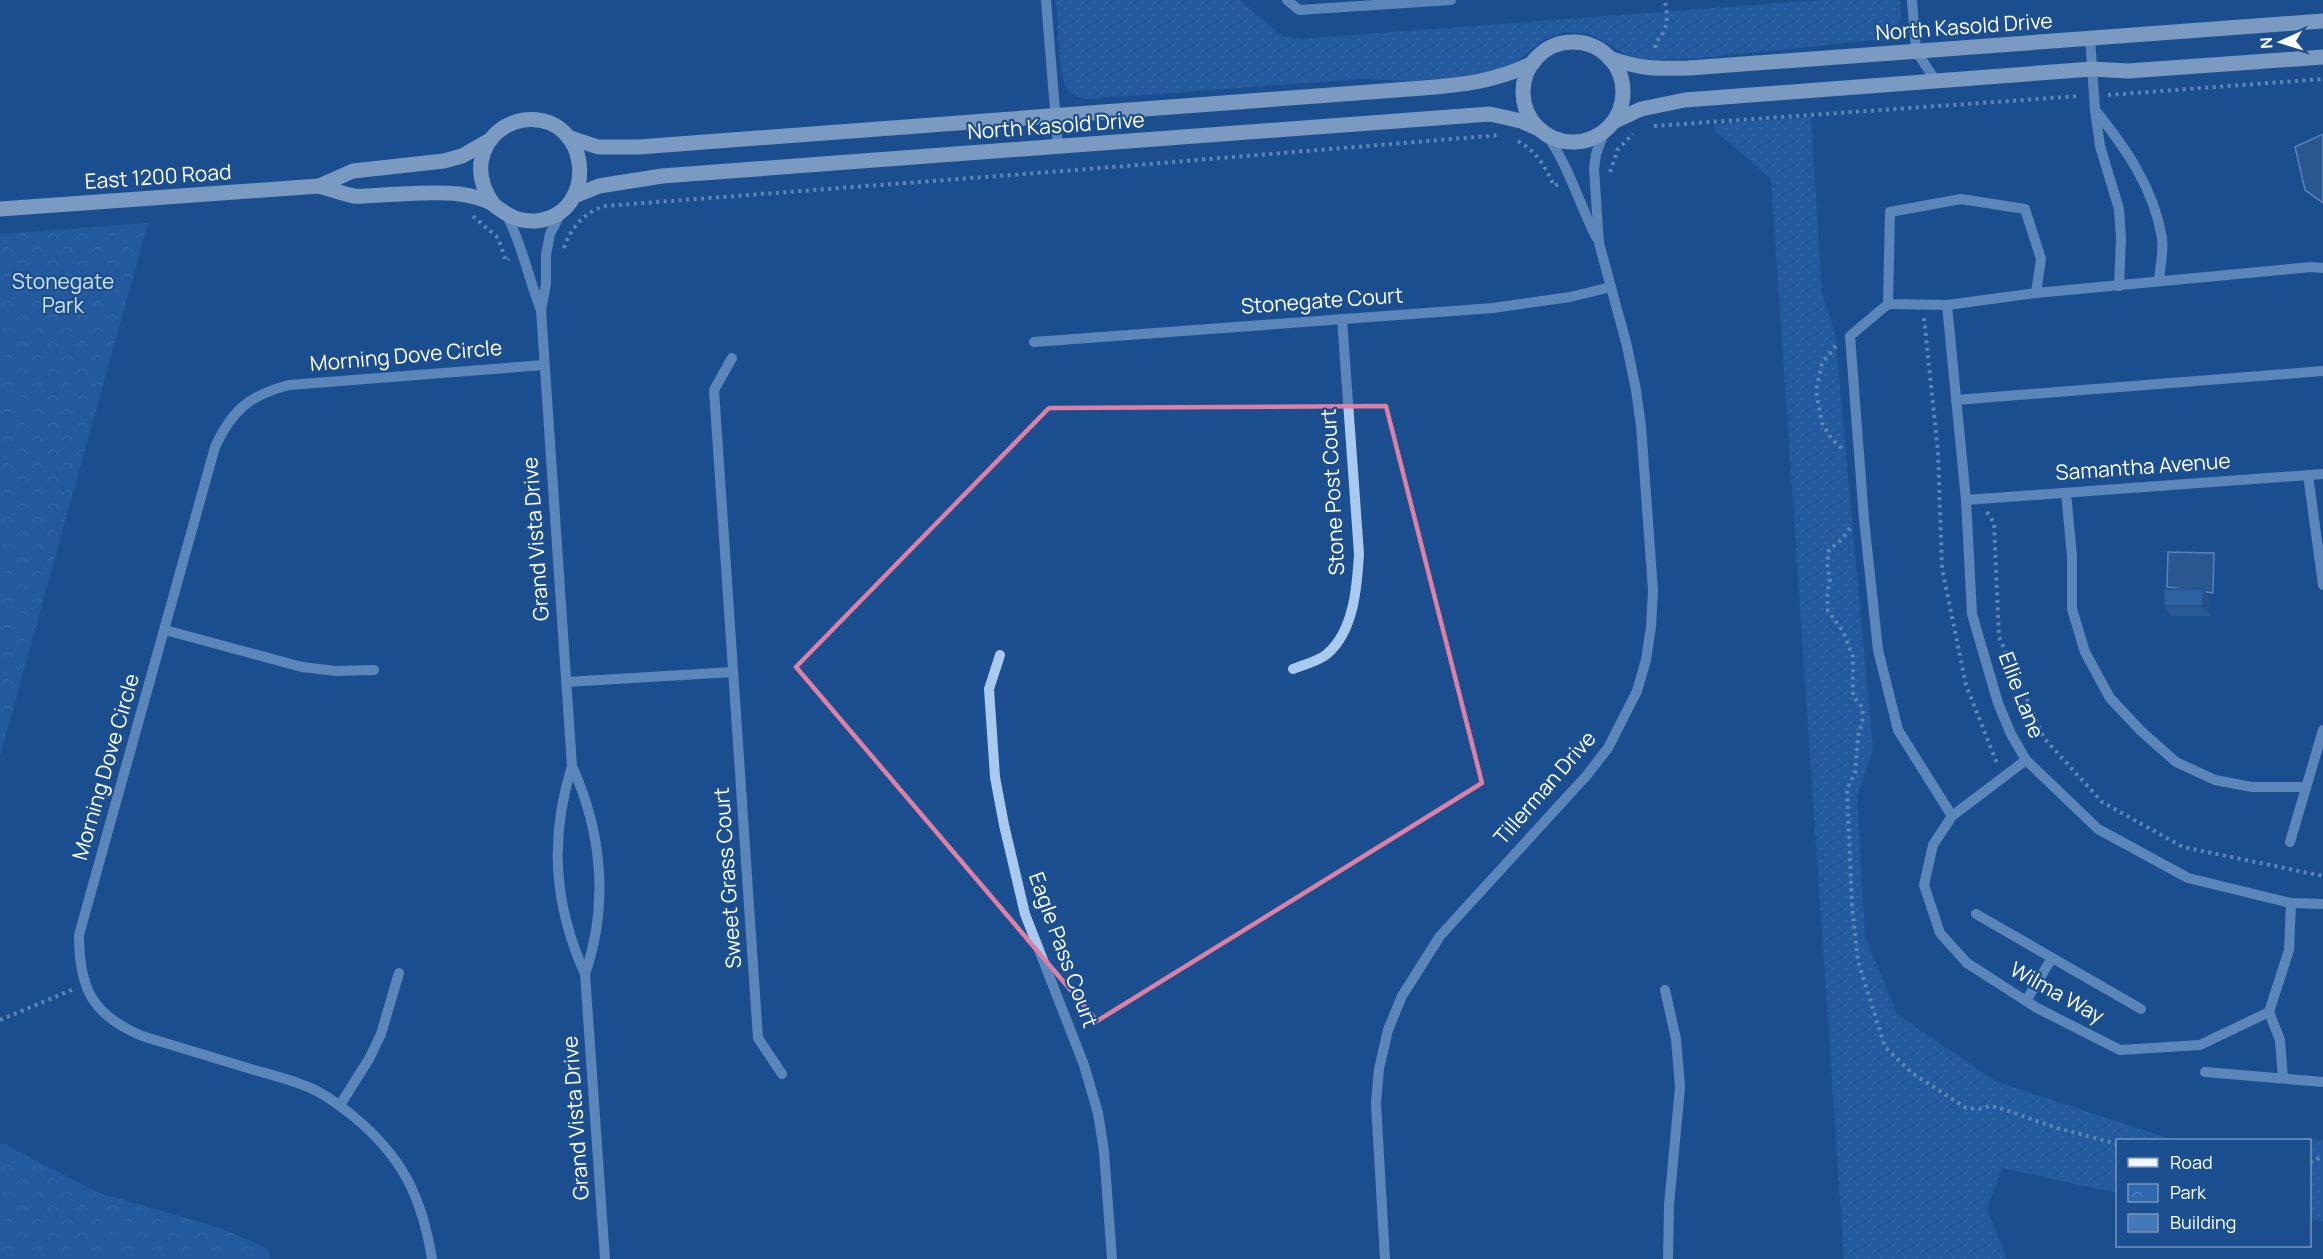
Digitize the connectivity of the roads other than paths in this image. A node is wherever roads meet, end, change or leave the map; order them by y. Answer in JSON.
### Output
{"nodes":[{"id":1,"x":1046,"y":0,"type":"edge"},
{"id":2,"x":1287,"y":0,"type":"edge"},
{"id":3,"x":1451,"y":0,"type":"edge"},
{"id":4,"x":1912,"y":0,"type":"edge"},
{"id":5,"x":1420,"y":1,"type":"edge"},
{"id":6,"x":1356,"y":3,"type":"edge"},
{"id":7,"x":2323,"y":21,"type":"edge"},
{"id":8,"x":2090,"y":38,"type":"junction"},
{"id":9,"x":1916,"y":51,"type":"junction"},
{"id":10,"x":2323,"y":57,"type":"edge"},
{"id":11,"x":1609,"y":58,"type":"junction"},
{"id":12,"x":1533,"y":63,"type":"junction"},
{"id":13,"x":2092,"y":69,"type":"junction"},
{"id":14,"x":1936,"y":81,"type":"junction"},
{"id":15,"x":2095,"y":110,"type":"junction"},
{"id":16,"x":1055,"y":116,"type":"junction"},
{"id":17,"x":1609,"y":126,"type":"junction"},
{"id":18,"x":1544,"y":133,"type":"junction"},
{"id":19,"x":568,"y":137,"type":"junction"},
{"id":20,"x":490,"y":140,"type":"junction"},
{"id":21,"x":1058,"y":147,"type":"junction"},
{"id":22,"x":319,"y":186,"type":"junction"},
{"id":23,"x":574,"y":196,"type":"junction"},
{"id":24,"x":492,"y":204,"type":"junction"},
{"id":25,"x":0,"y":209,"type":"edge"},
{"id":26,"x":563,"y":209,"type":"junction"},
{"id":27,"x":507,"y":216,"type":"junction"},
{"id":28,"x":1599,"y":243,"type":"junction"},
{"id":29,"x":2323,"y":268,"type":"edge"},
{"id":30,"x":2159,"y":280,"type":"junction"},
{"id":31,"x":2119,"y":286,"type":"junction"},
{"id":32,"x":1611,"y":287,"type":"junction"},
{"id":33,"x":2036,"y":293,"type":"junction"},
{"id":34,"x":1888,"y":304,"type":"junction"},
{"id":35,"x":1947,"y":305,"type":"junction"},
{"id":36,"x":541,"y":310,"type":"junction"},
{"id":37,"x":1342,"y":319,"type":"junction"},
{"id":38,"x":1035,"y":342,"type":"dead end"},
{"id":39,"x":732,"y":358,"type":"dead end"},
{"id":40,"x":544,"y":364,"type":"junction"},
{"id":41,"x":2323,"y":371,"type":"edge"},
{"id":42,"x":1956,"y":400,"type":"junction"},
{"id":43,"x":2323,"y":474,"type":"edge"},
{"id":44,"x":2308,"y":475,"type":"junction"},
{"id":45,"x":2066,"y":493,"type":"junction"},
{"id":46,"x":1966,"y":500,"type":"junction"},
{"id":47,"x":2323,"y":585,"type":"edge"},
{"id":48,"x":165,"y":630,"type":"junction"},
{"id":49,"x":1000,"y":655,"type":"dead end"},
{"id":50,"x":1293,"y":669,"type":"dead end"},
{"id":51,"x":374,"y":670,"type":"dead end"},
{"id":52,"x":733,"y":672,"type":"junction"},
{"id":53,"x":566,"y":682,"type":"junction"},
{"id":54,"x":2323,"y":730,"type":"edge"},
{"id":55,"x":2026,"y":760,"type":"junction"},
{"id":56,"x":572,"y":766,"type":"junction"},
{"id":57,"x":2306,"y":787,"type":"junction"},
{"id":58,"x":1952,"y":816,"type":"junction"},
{"id":59,"x":2290,"y":842,"type":"dead end"},
{"id":60,"x":2290,"y":903,"type":"junction"},
{"id":61,"x":2323,"y":904,"type":"edge"},
{"id":62,"x":1976,"y":914,"type":"dead end"},
{"id":63,"x":2052,"y":958,"type":"junction"},
{"id":64,"x":399,"y":974,"type":"dead end"},
{"id":65,"x":585,"y":974,"type":"junction"},
{"id":66,"x":1665,"y":990,"type":"dead end"},
{"id":67,"x":2026,"y":1001,"type":"junction"},
{"id":68,"x":2141,"y":1009,"type":"dead end"},
{"id":69,"x":2269,"y":1012,"type":"junction"},
{"id":70,"x":2205,"y":1072,"type":"dead end"},
{"id":71,"x":782,"y":1074,"type":"dead end"},
{"id":72,"x":2283,"y":1078,"type":"junction"},
{"id":73,"x":2323,"y":1082,"type":"edge"},
{"id":74,"x":340,"y":1105,"type":"junction"},
{"id":75,"x":432,"y":1259,"type":"edge"},
{"id":76,"x":605,"y":1259,"type":"edge"},
{"id":77,"x":1112,"y":1259,"type":"edge"},
{"id":78,"x":1385,"y":1259,"type":"edge"},
{"id":79,"x":1668,"y":1259,"type":"edge"}],
"edges":[{"from":1,"to":16,"type":"street"},
{"from":2,"to":6,"type":"street"},
{"from":3,"to":5,"type":"street"},
{"from":4,"to":9,"type":"street"},
{"from":5,"to":6,"type":"street"},
{"from":7,"to":8,"type":"main road","name":"North Kasold Drive"},
{"from":8,"to":9,"type":"main road","name":"North Kasold Drive"},
{"from":8,"to":13,"type":"street"},
{"from":9,"to":11,"type":"main road","name":"North Kasold Drive"},
{"from":9,"to":14,"type":"street"},
{"from":10,"to":13,"type":"main road"},
{"from":11,"to":12,"type":"main road"},
{"from":11,"to":17,"type":"main road"},
{"from":12,"to":16,"type":"main road","name":"North Kasold Drive"},
{"from":12,"to":18,"type":"main road"},
{"from":13,"to":14,"type":"main road"},
{"from":13,"to":15,"type":"street"},
{"from":14,"to":17,"type":"main road"},
{"from":15,"to":30,"type":"street"},
{"from":15,"to":31,"type":"street"},
{"from":16,"to":19,"type":"main road","name":"North Kasold Drive"},
{"from":16,"to":21,"type":"street"},
{"from":17,"to":18,"type":"main road"},
{"from":17,"to":28,"type":"street","name":"Tillerman Drive"},
{"from":18,"to":21,"type":"main road","name":"North Kasold Drive"},
{"from":18,"to":28,"type":"street","name":"Tillerman Drive"},
{"from":19,"to":20,"type":"main road"},
{"from":19,"to":23,"type":"main road"},
{"from":20,"to":22,"type":"main road","name":"East 1200 Road"},
{"from":20,"to":24,"type":"main road"},
{"from":21,"to":23,"type":"main road","name":"North Kasold Drive"},
{"from":22,"to":24,"type":"main road","name":"East 1200 Road"},
{"from":22,"to":25,"type":"main road","name":"East 1200 Road"},
{"from":23,"to":26,"type":"main road"},
{"from":24,"to":27,"type":"main road"},
{"from":26,"to":27,"type":"main road"},
{"from":26,"to":36,"type":"street","name":"Grand Vista Drive"},
{"from":27,"to":36,"type":"street","name":"Grand Vista Drive"},
{"from":28,"to":32,"type":"street","name":"Tillerman Drive"},
{"from":29,"to":30,"type":"street"},
{"from":30,"to":31,"type":"street"},
{"from":31,"to":33,"type":"street"},
{"from":32,"to":37,"type":"street","name":"Stonegate Court"},
{"from":32,"to":78,"type":"street","name":"Tillerman Drive"},
{"from":33,"to":34,"type":"street"},
{"from":33,"to":35,"type":"street"},
{"from":34,"to":35,"type":"street"},
{"from":34,"to":58,"type":"street"},
{"from":35,"to":42,"type":"street","name":"Ellie Lane"},
{"from":36,"to":40,"type":"street","name":"Grand Vista Drive"},
{"from":37,"to":38,"type":"street","name":"Stonegate Court"},
{"from":37,"to":50,"type":"street","name":"Stone Post Court"},
{"from":39,"to":52,"type":"street","name":"Sweet Grass Court"},
{"from":40,"to":48,"type":"street","name":"Morning Dove Circle"},
{"from":40,"to":53,"type":"street","name":"Grand Vista Drive"},
{"from":41,"to":42,"type":"street"},
{"from":42,"to":46,"type":"street","name":"Ellie Lane"},
{"from":43,"to":44,"type":"street","name":"Samantha Avenue"},
{"from":44,"to":45,"type":"street","name":"Samantha Avenue"},
{"from":44,"to":47,"type":"street"},
{"from":45,"to":46,"type":"street","name":"Samantha Avenue"},
{"from":45,"to":57,"type":"street"},
{"from":46,"to":55,"type":"street","name":"Ellie Lane"},
{"from":48,"to":51,"type":"street"},
{"from":48,"to":74,"type":"street","name":"Morning Dove Circle"},
{"from":49,"to":77,"type":"street","name":"Eagle Pass Court"},
{"from":52,"to":53,"type":"street"},
{"from":52,"to":71,"type":"street","name":"Sweet Grass Court"},
{"from":53,"to":56,"type":"street","name":"Grand Vista Drive"},
{"from":54,"to":57,"type":"street"},
{"from":55,"to":58,"type":"street","name":"Wilma Way"},
{"from":55,"to":60,"type":"street","name":"Ellie Lane"},
{"from":56,"to":65,"type":"street","name":"Grand Vista Drive"},
{"from":56,"to":65,"type":"street","name":"Grand Vista Drive"},
{"from":57,"to":59,"type":"street"},
{"from":58,"to":67,"type":"street","name":"Wilma Way"},
{"from":60,"to":61,"type":"street","name":"Ellie Lane"},
{"from":60,"to":69,"type":"street"},
{"from":62,"to":63,"type":"street"},
{"from":63,"to":67,"type":"street"},
{"from":63,"to":68,"type":"street"},
{"from":64,"to":74,"type":"street"},
{"from":65,"to":76,"type":"street","name":"Grand Vista Drive"},
{"from":66,"to":79,"type":"street"},
{"from":67,"to":69,"type":"street","name":"Wilma Way"},
{"from":69,"to":72,"type":"street"},
{"from":70,"to":72,"type":"street"},
{"from":72,"to":73,"type":"street"},
{"from":74,"to":75,"type":"street","name":"Morning Dove Circle"}]}
